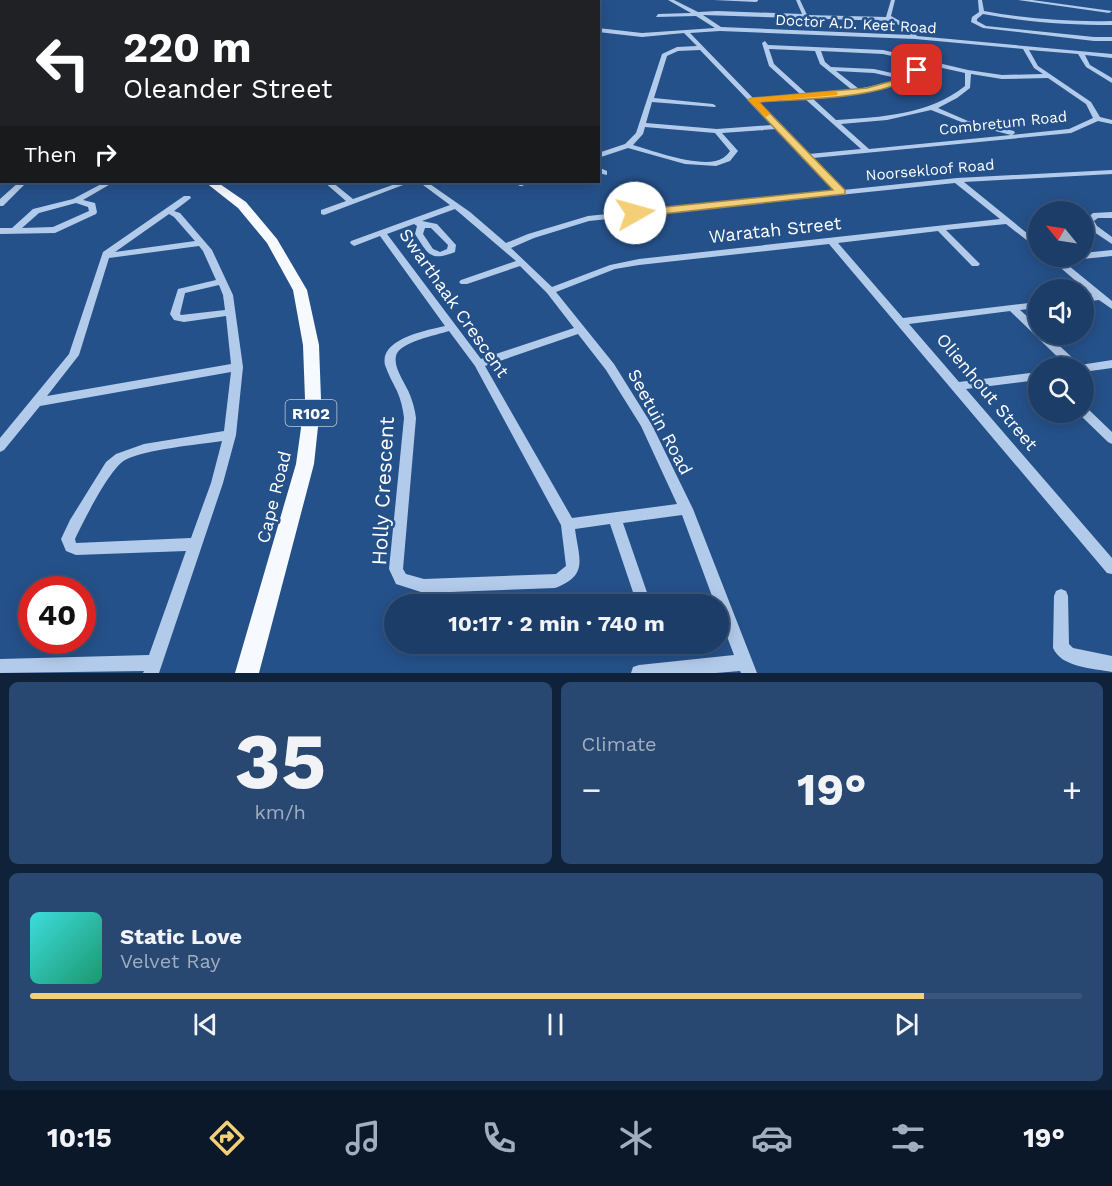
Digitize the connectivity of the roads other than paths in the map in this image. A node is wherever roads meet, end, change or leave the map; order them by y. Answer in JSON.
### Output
{"nodes":[{"id":1,"x":670,"y":0,"type":"edge"},
{"id":2,"x":716,"y":0,"type":"edge"},
{"id":3,"x":798,"y":0,"type":"edge"},
{"id":4,"x":893,"y":0,"type":"edge"},
{"id":5,"x":980,"y":0,"type":"edge"},
{"id":6,"x":1020,"y":0,"type":"edge"},
{"id":7,"x":756,"y":1,"type":"edge"},
{"id":8,"x":1104,"y":1,"type":"edge"},
{"id":9,"x":1037,"y":2,"type":"junction"},
{"id":10,"x":1110,"y":11,"type":"edge"},
{"id":11,"x":982,"y":12,"type":"junction"},
{"id":12,"x":760,"y":14,"type":"junction"},
{"id":13,"x":698,"y":15,"type":"junction"},
{"id":14,"x":658,"y":16,"type":"dead end"},
{"id":15,"x":805,"y":16,"type":"junction"},
{"id":16,"x":891,"y":19,"type":"junction"},
{"id":17,"x":1038,"y":20,"type":"junction"},
{"id":18,"x":1112,"y":23,"type":"edge"},
{"id":19,"x":720,"y":29,"type":"junction"},
{"id":20,"x":600,"y":30,"type":"edge"},
{"id":21,"x":763,"y":31,"type":"junction"},
{"id":22,"x":686,"y":32,"type":"junction"},
{"id":23,"x":915,"y":37,"type":"junction"},
{"id":24,"x":1112,"y":39,"type":"edge"},
{"id":25,"x":766,"y":47,"type":"junction"},
{"id":26,"x":700,"y":48,"type":"junction"},
{"id":27,"x":1024,"y":48,"type":"junction"},
{"id":28,"x":818,"y":50,"type":"junction"},
{"id":29,"x":1081,"y":54,"type":"junction"},
{"id":30,"x":1112,"y":56,"type":"edge"},
{"id":31,"x":928,"y":63,"type":"junction"},
{"id":32,"x":829,"y":69,"type":"junction"},
{"id":33,"x":968,"y":72,"type":"junction"},
{"id":34,"x":1049,"y":76,"type":"junction"},
{"id":35,"x":906,"y":78,"type":"junction"},
{"id":36,"x":1112,"y":81,"type":"edge"},
{"id":37,"x":858,"y":91,"type":"junction"},
{"id":38,"x":805,"y":96,"type":"junction"},
{"id":39,"x":651,"y":100,"type":"junction"},
{"id":40,"x":752,"y":100,"type":"junction"},
{"id":41,"x":713,"y":106,"type":"dead end"},
{"id":42,"x":930,"y":107,"type":"junction"},
{"id":43,"x":1097,"y":119,"type":"junction"},
{"id":44,"x":836,"y":122,"type":"junction"},
{"id":45,"x":1112,"y":122,"type":"edge"},
{"id":46,"x":643,"y":124,"type":"junction"},
{"id":47,"x":778,"y":127,"type":"junction"},
{"id":48,"x":717,"y":131,"type":"junction"},
{"id":49,"x":1020,"y":135,"type":"junction"},
{"id":50,"x":628,"y":146,"type":"junction"},
{"id":51,"x":866,"y":150,"type":"junction"},
{"id":52,"x":600,"y":155,"type":"edge"},
{"id":53,"x":805,"y":157,"type":"junction"},
{"id":54,"x":1112,"y":172,"type":"edge"},
{"id":55,"x":957,"y":180,"type":"junction"},
{"id":56,"x":22,"y":183,"type":"edge"},
{"id":57,"x":108,"y":183,"type":"edge"},
{"id":58,"x":211,"y":183,"type":"edge"},
{"id":59,"x":329,"y":183,"type":"edge"},
{"id":60,"x":404,"y":183,"type":"edge"},
{"id":61,"x":424,"y":183,"type":"edge"},
{"id":62,"x":841,"y":192,"type":"junction"},
{"id":63,"x":187,"y":198,"type":"dead end"},
{"id":64,"x":76,"y":201,"type":"junction"},
{"id":65,"x":351,"y":201,"type":"junction"},
{"id":66,"x":0,"y":204,"type":"edge"},
{"id":67,"x":455,"y":206,"type":"junction"},
{"id":68,"x":168,"y":211,"type":"junction"},
{"id":69,"x":324,"y":212,"type":"dead end"},
{"id":70,"x":1112,"y":214,"type":"edge"},
{"id":71,"x":1008,"y":222,"type":"junction"},
{"id":72,"x":941,"y":230,"type":"junction"},
{"id":73,"x":0,"y":231,"type":"edge"},
{"id":74,"x":13,"y":232,"type":"junction"},
{"id":75,"x":383,"y":234,"type":"junction"},
{"id":76,"x":1028,"y":238,"type":"edge"},
{"id":77,"x":832,"y":241,"type":"junction"},
{"id":78,"x":1112,"y":241,"type":"edge"},
{"id":79,"x":201,"y":243,"type":"junction"},
{"id":80,"x":354,"y":243,"type":"dead end"},
{"id":81,"x":505,"y":247,"type":"junction"},
{"id":82,"x":1112,"y":253,"type":"edge"},
{"id":83,"x":1094,"y":255,"type":"edge"},
{"id":84,"x":105,"y":256,"type":"junction"},
{"id":85,"x":522,"y":262,"type":"junction"},
{"id":86,"x":975,"y":264,"type":"dead end"},
{"id":87,"x":1064,"y":267,"type":"edge"},
{"id":88,"x":221,"y":282,"type":"junction"},
{"id":89,"x":464,"y":282,"type":"dead end"},
{"id":90,"x":550,"y":291,"type":"junction"},
{"id":91,"x":1101,"y":297,"type":"junction"},
{"id":92,"x":1094,"y":298,"type":"edge"},
{"id":93,"x":1028,"y":306,"type":"edge"},
{"id":94,"x":1112,"y":306,"type":"edge"},
{"id":95,"x":1012,"y":308,"type":"junction"},
{"id":96,"x":230,"y":312,"type":"junction"},
{"id":97,"x":903,"y":321,"type":"junction"},
{"id":98,"x":1028,"y":323,"type":"edge"},
{"id":99,"x":453,"y":327,"type":"junction"},
{"id":100,"x":580,"y":330,"type":"junction"},
{"id":101,"x":1052,"y":345,"type":"edge"},
{"id":102,"x":1064,"y":357,"type":"edge"},
{"id":103,"x":1112,"y":363,"type":"edge"},
{"id":104,"x":479,"y":364,"type":"junction"},
{"id":105,"x":1094,"y":366,"type":"edge"},
{"id":106,"x":237,"y":367,"type":"junction"},
{"id":107,"x":1028,"y":377,"type":"edge"},
{"id":108,"x":958,"y":386,"type":"junction"},
{"id":109,"x":36,"y":402,"type":"junction"},
{"id":110,"x":1094,"y":422,"type":"edge"},
{"id":111,"x":230,"y":435,"type":"junction"},
{"id":112,"x":1112,"y":439,"type":"edge"},
{"id":113,"x":0,"y":447,"type":"edge"},
{"id":114,"x":686,"y":509,"type":"junction"},
{"id":115,"x":615,"y":518,"type":"junction"},
{"id":116,"x":568,"y":524,"type":"junction"},
{"id":117,"x":197,"y":544,"type":"junction"},
{"id":118,"x":1112,"y":568,"type":"edge"},
{"id":119,"x":641,"y":594,"type":"edge"},
{"id":120,"x":1061,"y":596,"type":"dead end"},
{"id":121,"x":1112,"y":664,"type":"edge"},
{"id":122,"x":0,"y":666,"type":"edge"},
{"id":123,"x":152,"y":668,"type":"edge"},
{"id":124,"x":747,"y":668,"type":"edge"},
{"id":125,"x":247,"y":673,"type":"edge"},
{"id":126,"x":639,"y":673,"type":"edge"}],
"edges":[{"from":1,"to":13,"type":"street"},
{"from":2,"to":7,"type":"street"},
{"from":3,"to":15,"type":"street"},
{"from":4,"to":16,"type":"street"},
{"from":5,"to":11,"type":"street"},
{"from":6,"to":9,"type":"street"},
{"from":7,"to":12,"type":"street"},
{"from":8,"to":10,"type":"street"},
{"from":9,"to":10,"type":"street"},
{"from":9,"to":17,"type":"street"},
{"from":11,"to":17,"type":"street"},
{"from":11,"to":24,"type":"street"},
{"from":12,"to":13,"type":"street"},
{"from":12,"to":15,"type":"street"},
{"from":13,"to":14,"type":"street"},
{"from":13,"to":19,"type":"street"},
{"from":15,"to":16,"type":"street"},
{"from":16,"to":23,"type":"street"},
{"from":17,"to":18,"type":"street"},
{"from":19,"to":21,"type":"street","name":"Doctor A.D. Keet Road"},
{"from":19,"to":22,"type":"street","name":"Doctor A.D. Keet Road"},
{"from":20,"to":22,"type":"street","name":"Doctor A.D. Keet Road"},
{"from":21,"to":23,"type":"street","name":"Doctor A.D. Keet Road"},
{"from":21,"to":25,"type":"street"},
{"from":22,"to":26,"type":"street"},
{"from":23,"to":27,"type":"street","name":"Doctor A.D. Keet Road"},
{"from":25,"to":28,"type":"street"},
{"from":25,"to":38,"type":"street"},
{"from":26,"to":39,"type":"street"},
{"from":26,"to":40,"type":"street"},
{"from":27,"to":29,"type":"street","name":"Doctor A.D. Keet Road"},
{"from":27,"to":34,"type":"street","name":"Combretum Road"},
{"from":28,"to":31,"type":"street"},
{"from":28,"to":32,"type":"street"},
{"from":29,"to":30,"type":"street","name":"Doctor A.D. Keet Road"},
{"from":29,"to":36,"type":"street"},
{"from":31,"to":33,"type":"street"},
{"from":31,"to":35,"type":"street"},
{"from":32,"to":35,"type":"street"},
{"from":32,"to":37,"type":"street"},
{"from":33,"to":34,"type":"street"},
{"from":33,"to":42,"type":"street"},
{"from":34,"to":43,"type":"street","name":"Combretum Road"},
{"from":35,"to":37,"type":"street"},
{"from":37,"to":38,"type":"street"},
{"from":38,"to":40,"type":"street"},
{"from":38,"to":44,"type":"street"},
{"from":39,"to":41,"type":"street"},
{"from":39,"to":46,"type":"street"},
{"from":40,"to":47,"type":"street"},
{"from":42,"to":44,"type":"street"},
{"from":42,"to":49,"type":"street"},
{"from":43,"to":45,"type":"street"},
{"from":43,"to":49,"type":"street","name":"Combretum Road"},
{"from":44,"to":51,"type":"street"},
{"from":46,"to":48,"type":"street"},
{"from":46,"to":50,"type":"street"},
{"from":47,"to":48,"type":"street"},
{"from":47,"to":53,"type":"street"},
{"from":48,"to":50,"type":"street"},
{"from":49,"to":51,"type":"street","name":"Combretum Road"},
{"from":50,"to":52,"type":"street"},
{"from":51,"to":53,"type":"street","name":"Combretum Road"},
{"from":53,"to":62,"type":"street"},
{"from":54,"to":55,"type":"street","name":"Noorsekloof Road"},
{"from":55,"to":62,"type":"street","name":"Noorsekloof Road"},
{"from":55,"to":71,"type":"street"},
{"from":56,"to":66,"type":"street"},
{"from":57,"to":64,"type":"street"},
{"from":58,"to":125,"type":"main road","name":"Cape Road","number":"R102"},
{"from":59,"to":65,"type":"street"},
{"from":60,"to":65,"type":"street"},
{"from":61,"to":67,"type":"street","name":"Seetuin Road"},
{"from":62,"to":81,"type":"street","name":"Noorsekloof Road"},
{"from":63,"to":68,"type":"street"},
{"from":64,"to":74,"type":"street"},
{"from":64,"to":74,"type":"street"},
{"from":65,"to":69,"type":"street"},
{"from":67,"to":75,"type":"street","name":"Swarthaak Crescent"},
{"from":67,"to":81,"type":"street","name":"Seetuin Road"},
{"from":68,"to":79,"type":"street"},
{"from":68,"to":84,"type":"street"},
{"from":70,"to":78,"type":"street"},
{"from":71,"to":72,"type":"street","name":"Waratah Street"},
{"from":71,"to":76,"type":"street"},
{"from":72,"to":77,"type":"street","name":"Waratah Street"},
{"from":72,"to":86,"type":"street"},
{"from":73,"to":74,"type":"street"},
{"from":75,"to":80,"type":"street"},
{"from":75,"to":99,"type":"street","name":"Swarthaak Crescent"},
{"from":77,"to":90,"type":"street","name":"Waratah Street"},
{"from":77,"to":97,"type":"street","name":"Olienhout Street"},
{"from":79,"to":84,"type":"street"},
{"from":79,"to":88,"type":"street"},
{"from":81,"to":85,"type":"street","name":"Seetuin Road"},
{"from":82,"to":83,"type":"street"},
{"from":84,"to":109,"type":"street"},
{"from":85,"to":89,"type":"street"},
{"from":85,"to":90,"type":"street","name":"Seetuin Road"},
{"from":87,"to":91,"type":"street"},
{"from":88,"to":96,"type":"street"},
{"from":88,"to":96,"type":"street"},
{"from":90,"to":100,"type":"street","name":"Seetuin Road"},
{"from":91,"to":92,"type":"street"},
{"from":91,"to":94,"type":"street"},
{"from":93,"to":95,"type":"street"},
{"from":95,"to":97,"type":"street"},
{"from":95,"to":98,"type":"street"},
{"from":96,"to":106,"type":"street"},
{"from":97,"to":108,"type":"street","name":"Olienhout Street"},
{"from":99,"to":104,"type":"street","name":"Swarthaak Crescent"},
{"from":99,"to":116,"type":"street","name":"Holly Crescent"},
{"from":100,"to":104,"type":"street"},
{"from":100,"to":114,"type":"street","name":"Seetuin Road"},
{"from":101,"to":102,"type":"street"},
{"from":103,"to":105,"type":"street"},
{"from":104,"to":116,"type":"street","name":"Swarthaak Crescent"},
{"from":106,"to":109,"type":"street"},
{"from":106,"to":111,"type":"street"},
{"from":107,"to":108,"type":"street"},
{"from":108,"to":118,"type":"street","name":"Olienhout Street"},
{"from":109,"to":113,"type":"street"},
{"from":110,"to":112,"type":"street"},
{"from":111,"to":117,"type":"street"},
{"from":111,"to":117,"type":"street"},
{"from":114,"to":115,"type":"street"},
{"from":114,"to":124,"type":"street","name":"Seetuin Road"},
{"from":115,"to":116,"type":"street"},
{"from":115,"to":119,"type":"street"},
{"from":117,"to":123,"type":"street"},
{"from":120,"to":121,"type":"street"},
{"from":122,"to":123,"type":"street"},
{"from":124,"to":126,"type":"street"}]}
